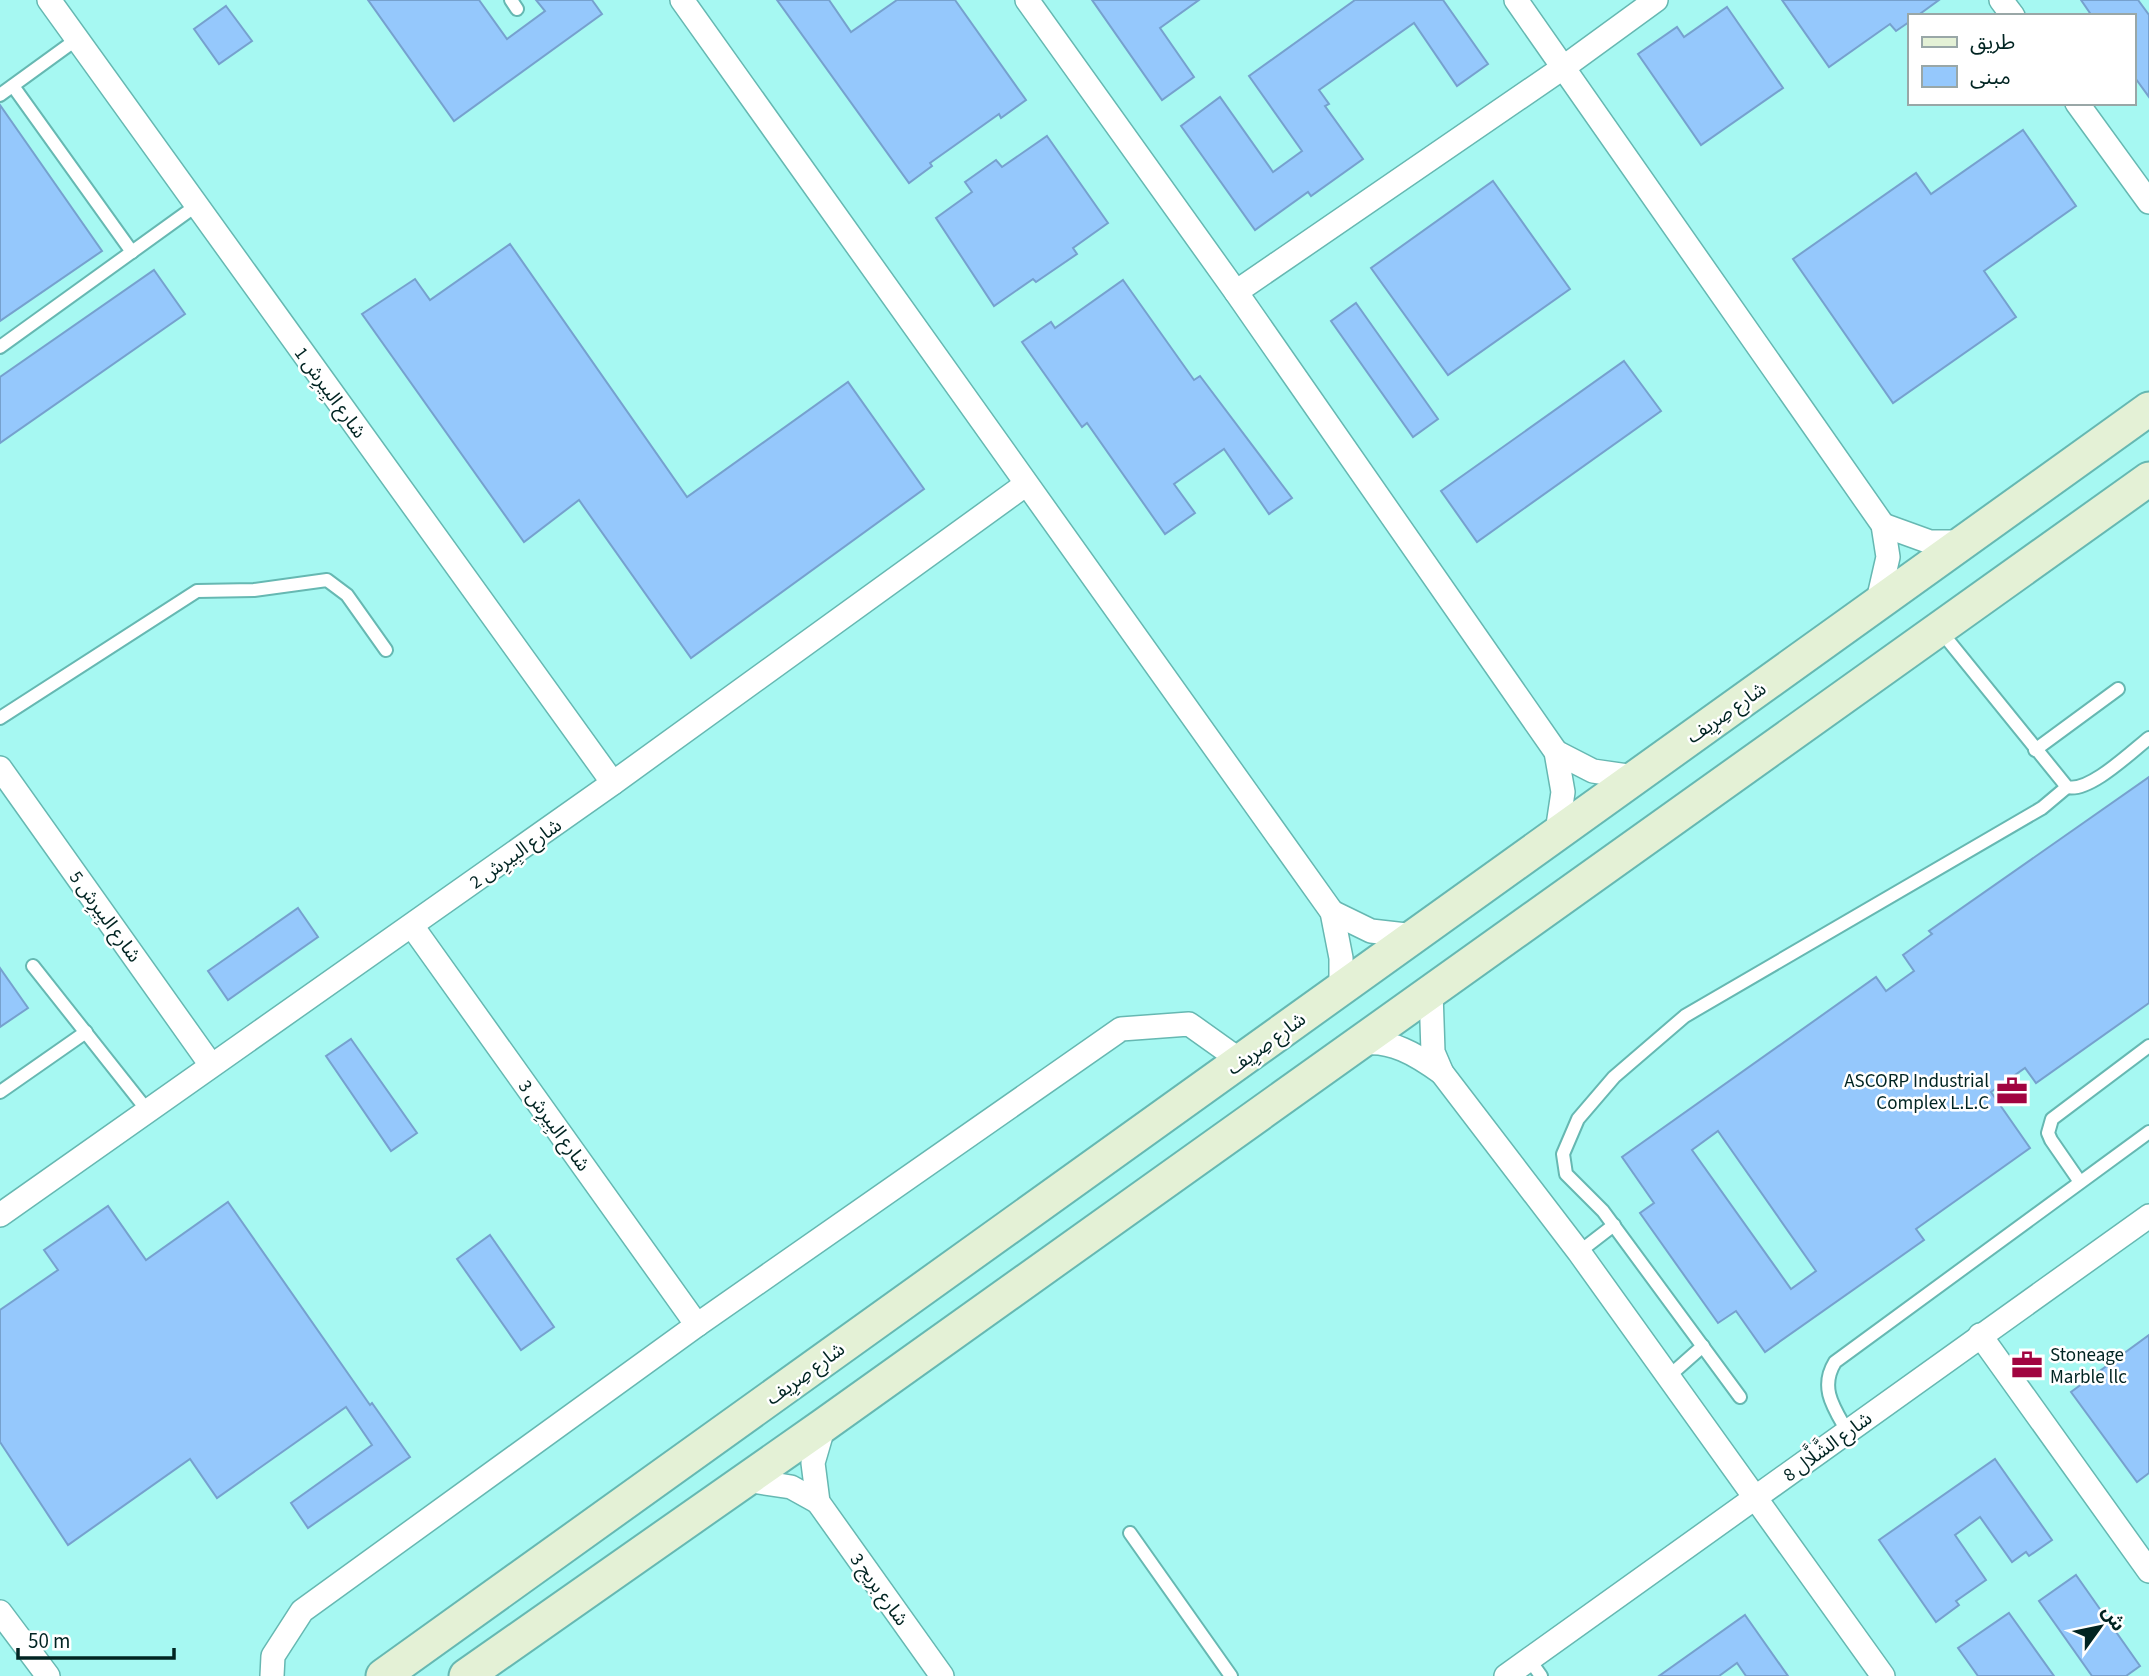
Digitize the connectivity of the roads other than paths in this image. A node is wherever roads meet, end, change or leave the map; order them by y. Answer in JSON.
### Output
{"nodes":[{"id":1,"x":49,"y":0,"type":"edge"},
{"id":2,"x":682,"y":0,"type":"edge"},
{"id":3,"x":1027,"y":0,"type":"edge"},
{"id":4,"x":1516,"y":0,"type":"edge"},
{"id":5,"x":1656,"y":0,"type":"edge"},
{"id":6,"x":77,"y":39,"type":"junction"},
{"id":7,"x":1564,"y":68,"type":"junction"},
{"id":8,"x":13,"y":86,"type":"junction"},
{"id":9,"x":0,"y":95,"type":"edge"},
{"id":10,"x":2079,"y":105,"type":"edge"},
{"id":11,"x":2145,"y":188,"type":"edge"},
{"id":12,"x":197,"y":205,"type":"junction"},
{"id":13,"x":132,"y":252,"type":"junction"},
{"id":14,"x":1236,"y":292,"type":"junction"},
{"id":15,"x":0,"y":347,"type":"edge"},
{"id":16,"x":2149,"y":409,"type":"edge"},
{"id":17,"x":2149,"y":479,"type":"edge"},
{"id":18,"x":1025,"y":485,"type":"junction"},
{"id":19,"x":1883,"y":525,"type":"junction"},
{"id":20,"x":1963,"y":542,"type":"junction"},
{"id":21,"x":1877,"y":605,"type":"junction"},
{"id":22,"x":1939,"y":629,"type":"junction"},
{"id":23,"x":386,"y":650,"type":"dead end"},
{"id":24,"x":2118,"y":689,"type":"dead end"},
{"id":25,"x":0,"y":718,"type":"edge"},
{"id":26,"x":2149,"y":738,"type":"edge"},
{"id":27,"x":2035,"y":750,"type":"junction"},
{"id":28,"x":1556,"y":752,"type":"junction"},
{"id":29,"x":0,"y":768,"type":"edge"},
{"id":30,"x":1634,"y":777,"type":"junction"},
{"id":31,"x":613,"y":783,"type":"junction"},
{"id":32,"x":2067,"y":787,"type":"junction"},
{"id":33,"x":1558,"y":832,"type":"junction"},
{"id":34,"x":1332,"y":912,"type":"junction"},
{"id":35,"x":412,"y":926,"type":"junction"},
{"id":36,"x":1415,"y":936,"type":"junction"},
{"id":37,"x":33,"y":966,"type":"dead end"},
{"id":38,"x":1341,"y":989,"type":"junction"},
{"id":39,"x":1432,"y":992,"type":"junction"},
{"id":40,"x":86,"y":1032,"type":"junction"},
{"id":41,"x":1359,"y":1044,"type":"junction"},
{"id":42,"x":2149,"y":1046,"type":"edge"},
{"id":43,"x":1241,"y":1061,"type":"junction"},
{"id":44,"x":211,"y":1065,"type":"junction"},
{"id":45,"x":1442,"y":1073,"type":"junction"},
{"id":46,"x":0,"y":1092,"type":"edge"},
{"id":47,"x":147,"y":1110,"type":"junction"},
{"id":48,"x":2149,"y":1132,"type":"edge"},
{"id":49,"x":2080,"y":1182,"type":"junction"},
{"id":50,"x":0,"y":1215,"type":"edge"},
{"id":51,"x":2149,"y":1216,"type":"edge"},
{"id":52,"x":1614,"y":1226,"type":"junction"},
{"id":53,"x":1578,"y":1252,"type":"junction"},
{"id":54,"x":697,"y":1325,"type":"junction"},
{"id":55,"x":1980,"y":1335,"type":"junction"},
{"id":56,"x":1703,"y":1346,"type":"junction"},
{"id":57,"x":1668,"y":1377,"type":"junction"},
{"id":58,"x":1740,"y":1397,"type":"dead end"},
{"id":59,"x":824,"y":1425,"type":"junction"},
{"id":60,"x":1847,"y":1431,"type":"junction"},
{"id":61,"x":746,"y":1480,"type":"junction"},
{"id":62,"x":1755,"y":1497,"type":"junction"},
{"id":63,"x":818,"y":1502,"type":"junction"},
{"id":64,"x":1129,"y":1533,"type":"dead end"},
{"id":65,"x":2149,"y":1571,"type":"edge"},
{"id":66,"x":0,"y":1612,"type":"edge"},
{"id":67,"x":1535,"y":1668,"type":"edge"},
{"id":68,"x":48,"y":1676,"type":"edge"},
{"id":69,"x":272,"y":1676,"type":"edge"},
{"id":70,"x":383,"y":1676,"type":"edge"},
{"id":71,"x":466,"y":1676,"type":"edge"},
{"id":72,"x":942,"y":1676,"type":"edge"},
{"id":73,"x":1231,"y":1676,"type":"edge"},
{"id":74,"x":1506,"y":1676,"type":"edge"},
{"id":75,"x":1883,"y":1676,"type":"edge"}],
"edges":[{"from":1,"to":6,"type":"street","name":"شارع البِيرِش 1"},
{"from":2,"to":18,"type":"street"},
{"from":3,"to":14,"type":"street"},
{"from":4,"to":7,"type":"street"},
{"from":5,"to":7,"type":"street"},
{"from":6,"to":8,"type":"lane"},
{"from":6,"to":12,"type":"street","name":"شارع البِيرِش 1"},
{"from":7,"to":14,"type":"street"},
{"from":7,"to":19,"type":"street"},
{"from":8,"to":9,"type":"lane"},
{"from":8,"to":13,"type":"lane"},
{"from":10,"to":11,"type":"street"},
{"from":12,"to":13,"type":"lane"},
{"from":12,"to":31,"type":"street","name":"شارع البِيرِش 1"},
{"from":13,"to":15,"type":"lane"},
{"from":14,"to":28,"type":"street"},
{"from":16,"to":20,"type":"main road","name":"شارع صِرِيف"},
{"from":17,"to":22,"type":"main road"},
{"from":18,"to":31,"type":"street","name":"شارع البِيرِش 2"},
{"from":18,"to":34,"type":"street"},
{"from":19,"to":20,"type":"street"},
{"from":19,"to":21,"type":"street"},
{"from":20,"to":21,"type":"main road","name":"شارع صِرِيف"},
{"from":21,"to":30,"type":"main road","name":"شارع صِرِيف"},
{"from":22,"to":27,"type":"lane"},
{"from":22,"to":39,"type":"main road"},
{"from":23,"to":25,"type":"lane"},
{"from":24,"to":27,"type":"lane"},
{"from":26,"to":32,"type":"lane"},
{"from":27,"to":32,"type":"lane"},
{"from":28,"to":30,"type":"street"},
{"from":28,"to":33,"type":"street"},
{"from":29,"to":44,"type":"street","name":"شارع البِيرِش 5"},
{"from":30,"to":33,"type":"main road","name":"شارع صِرِيف"},
{"from":31,"to":35,"type":"street","name":"شارع البِيرِش 2"},
{"from":32,"to":52,"type":"lane"},
{"from":33,"to":36,"type":"main road","name":"شارع صِرِيف"},
{"from":34,"to":36,"type":"street"},
{"from":34,"to":38,"type":"street"},
{"from":35,"to":44,"type":"street","name":"شارع البِيرِش 2"},
{"from":35,"to":54,"type":"street","name":"شارع البِيرِش 3"},
{"from":36,"to":38,"type":"main road","name":"شارع صِرِيف"},
{"from":37,"to":40,"type":"lane"},
{"from":38,"to":43,"type":"main road","name":"شارع صِرِيف"},
{"from":39,"to":41,"type":"main road"},
{"from":39,"to":45,"type":"street"},
{"from":40,"to":46,"type":"lane"},
{"from":40,"to":47,"type":"lane"},
{"from":41,"to":45,"type":"street"},
{"from":41,"to":59,"type":"main road"},
{"from":42,"to":49,"type":"lane"},
{"from":43,"to":54,"type":"street"},
{"from":43,"to":70,"type":"main road","name":"شارع صِرِيف"},
{"from":44,"to":47,"type":"street","name":"شارع البِيرِش 2"},
{"from":45,"to":53,"type":"street"},
{"from":47,"to":50,"type":"street","name":"شارع البِيرِش 2"},
{"from":48,"to":49,"type":"lane"},
{"from":49,"to":60,"type":"lane"},
{"from":51,"to":55,"type":"street","name":"شارع الشَّلَّال 8"},
{"from":52,"to":53,"type":"lane"},
{"from":52,"to":56,"type":"lane"},
{"from":53,"to":57,"type":"street"},
{"from":54,"to":69,"type":"street"},
{"from":55,"to":60,"type":"street","name":"شارع الشَّلَّال 8"},
{"from":55,"to":65,"type":"street"},
{"from":56,"to":57,"type":"lane"},
{"from":56,"to":58,"type":"lane"},
{"from":57,"to":62,"type":"street"},
{"from":59,"to":61,"type":"main road"},
{"from":59,"to":63,"type":"street","name":"شارع بريج 3"},
{"from":60,"to":62,"type":"street","name":"شارع الشَّلَّال 8"},
{"from":61,"to":63,"type":"street","name":"شارع بريج 3"},
{"from":61,"to":71,"type":"main road"},
{"from":62,"to":67,"type":"street","name":"شارع الشَّلَّال 8"},
{"from":62,"to":75,"type":"street"},
{"from":63,"to":72,"type":"street","name":"شارع بريج 3"},
{"from":64,"to":73,"type":"lane"},
{"from":66,"to":68,"type":"street"},
{"from":67,"to":74,"type":"street","name":"شارع الشَّلَّال 8"}]}
